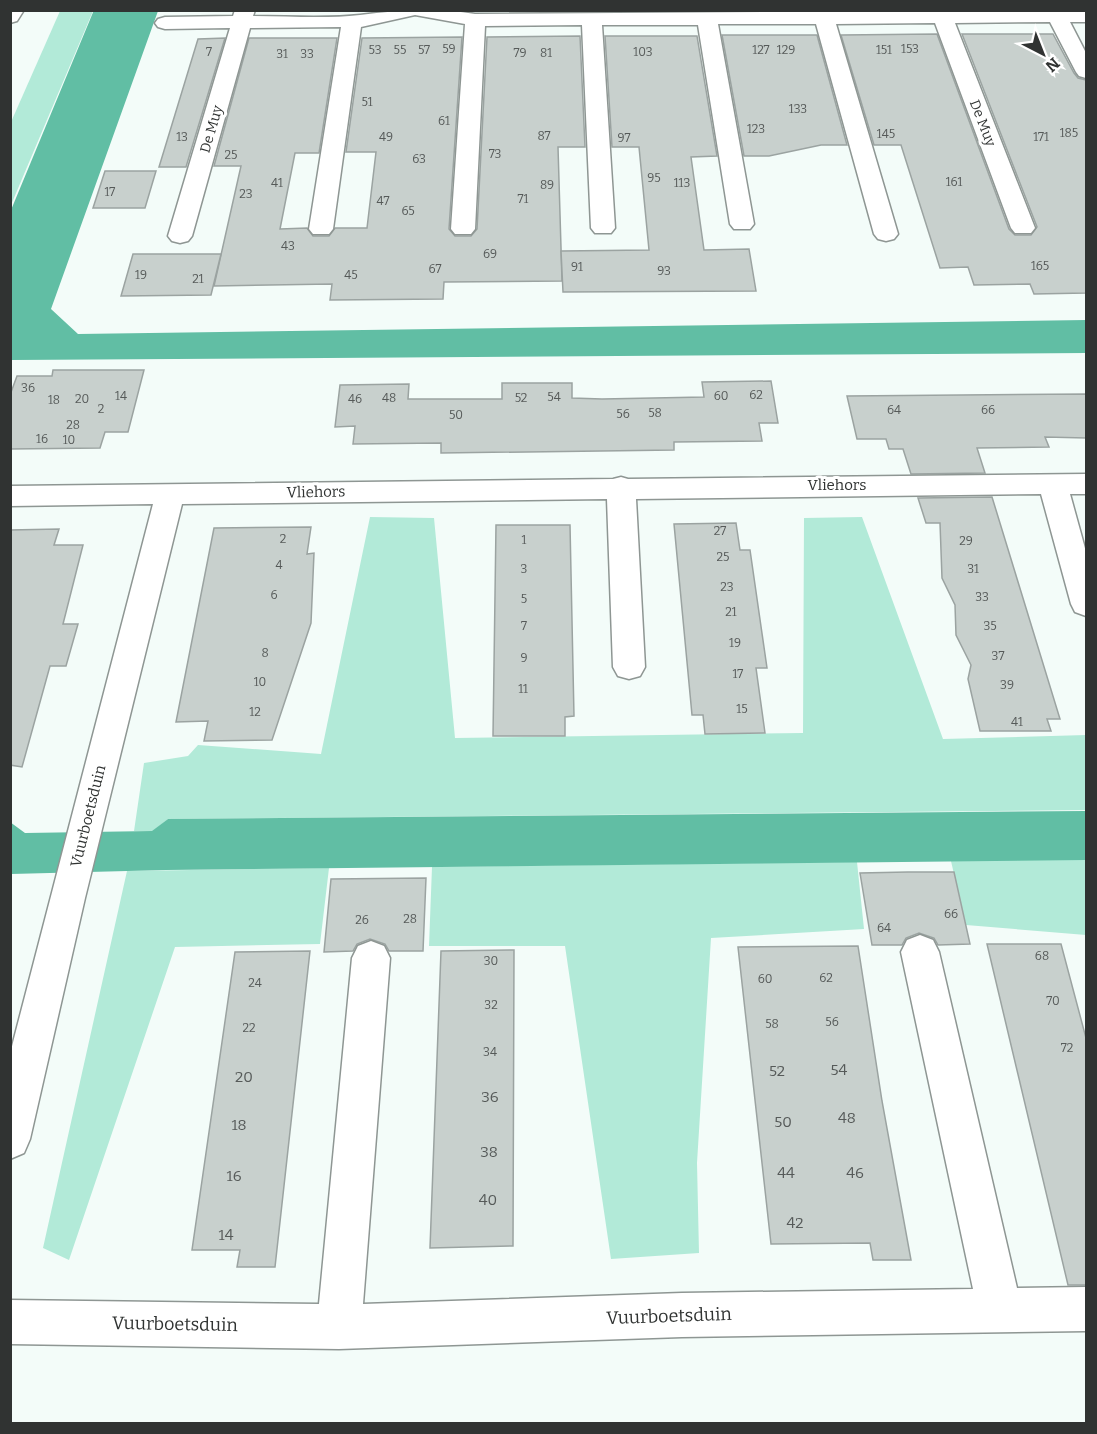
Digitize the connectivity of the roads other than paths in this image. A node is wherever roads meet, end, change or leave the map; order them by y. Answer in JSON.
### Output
{"nodes":[{"id":1,"x":14,"y":10,"type":"edge"},
{"id":2,"x":411,"y":10,"type":"edge"},
{"id":3,"x":419,"y":10,"type":"edge"},
{"id":4,"x":243,"y":16,"type":"edge"},
{"id":5,"x":1057,"y":16,"type":"junction"},
{"id":6,"x":1086,"y":16,"type":"edge"},
{"id":7,"x":10,"y":17,"type":"edge"},
{"id":8,"x":943,"y":17,"type":"junction"},
{"id":9,"x":824,"y":18,"type":"junction"},
{"id":10,"x":592,"y":19,"type":"junction"},
{"id":11,"x":706,"y":19,"type":"junction"},
{"id":12,"x":475,"y":20,"type":"junction"},
{"id":13,"x":352,"y":21,"type":"junction"},
{"id":14,"x":165,"y":23,"type":"dead end"},
{"id":15,"x":1086,"y":72,"type":"edge"},
{"id":16,"x":742,"y":224,"type":"dead end"},
{"id":17,"x":603,"y":228,"type":"dead end"},
{"id":18,"x":1023,"y":228,"type":"dead end"},
{"id":19,"x":321,"y":229,"type":"dead end"},
{"id":20,"x":463,"y":229,"type":"dead end"},
{"id":21,"x":886,"y":234,"type":"dead end"},
{"id":22,"x":180,"y":236,"type":"dead end"},
{"id":23,"x":1053,"y":484,"type":"junction"},
{"id":24,"x":1086,"y":484,"type":"edge"},
{"id":25,"x":621,"y":488,"type":"junction"},
{"id":26,"x":170,"y":494,"type":"junction"},
{"id":27,"x":10,"y":496,"type":"edge"},
{"id":28,"x":1086,"y":604,"type":"edge"},
{"id":29,"x":630,"y":667,"type":"dead end"},
{"id":30,"x":920,"y":952,"type":"dead end"},
{"id":31,"x":371,"y":958,"type":"dead end"},
{"id":32,"x":10,"y":1139,"type":"edge"},
{"id":33,"x":1086,"y":1309,"type":"edge"},
{"id":34,"x":1000,"y":1310,"type":"junction"},
{"id":35,"x":10,"y":1322,"type":"edge"},
{"id":36,"x":339,"y":1327,"type":"junction"}],
"edges":[{"from":1,"to":7,"type":"street"},
{"from":2,"to":13,"type":"street"},
{"from":3,"to":12,"type":"street"},
{"from":4,"to":13,"type":"street"},
{"from":4,"to":14,"type":"street"},
{"from":4,"to":22,"type":"street","name":"De Muy"},
{"from":5,"to":6,"type":"street"},
{"from":5,"to":8,"type":"street"},
{"from":5,"to":15,"type":"street"},
{"from":8,"to":9,"type":"street"},
{"from":8,"to":18,"type":"street","name":"De Muy"},
{"from":9,"to":11,"type":"street"},
{"from":9,"to":21,"type":"street"},
{"from":10,"to":11,"type":"street"},
{"from":10,"to":12,"type":"street"},
{"from":10,"to":17,"type":"street"},
{"from":11,"to":16,"type":"street"},
{"from":12,"to":20,"type":"street"},
{"from":13,"to":19,"type":"street"},
{"from":23,"to":24,"type":"street","name":"Vliehors"},
{"from":23,"to":25,"type":"street","name":"Vliehors"},
{"from":23,"to":28,"type":"street"},
{"from":25,"to":26,"type":"street","name":"Vliehors"},
{"from":25,"to":29,"type":"street"},
{"from":26,"to":27,"type":"street","name":"Vliehors"},
{"from":26,"to":32,"type":"street","name":"Vuurboetsduin"},
{"from":30,"to":34,"type":"street"},
{"from":31,"to":36,"type":"street"},
{"from":33,"to":34,"type":"street","name":"Vuurboetsduin"},
{"from":34,"to":36,"type":"street","name":"Vuurboetsduin"},
{"from":35,"to":36,"type":"street","name":"Vuurboetsduin"}]}
